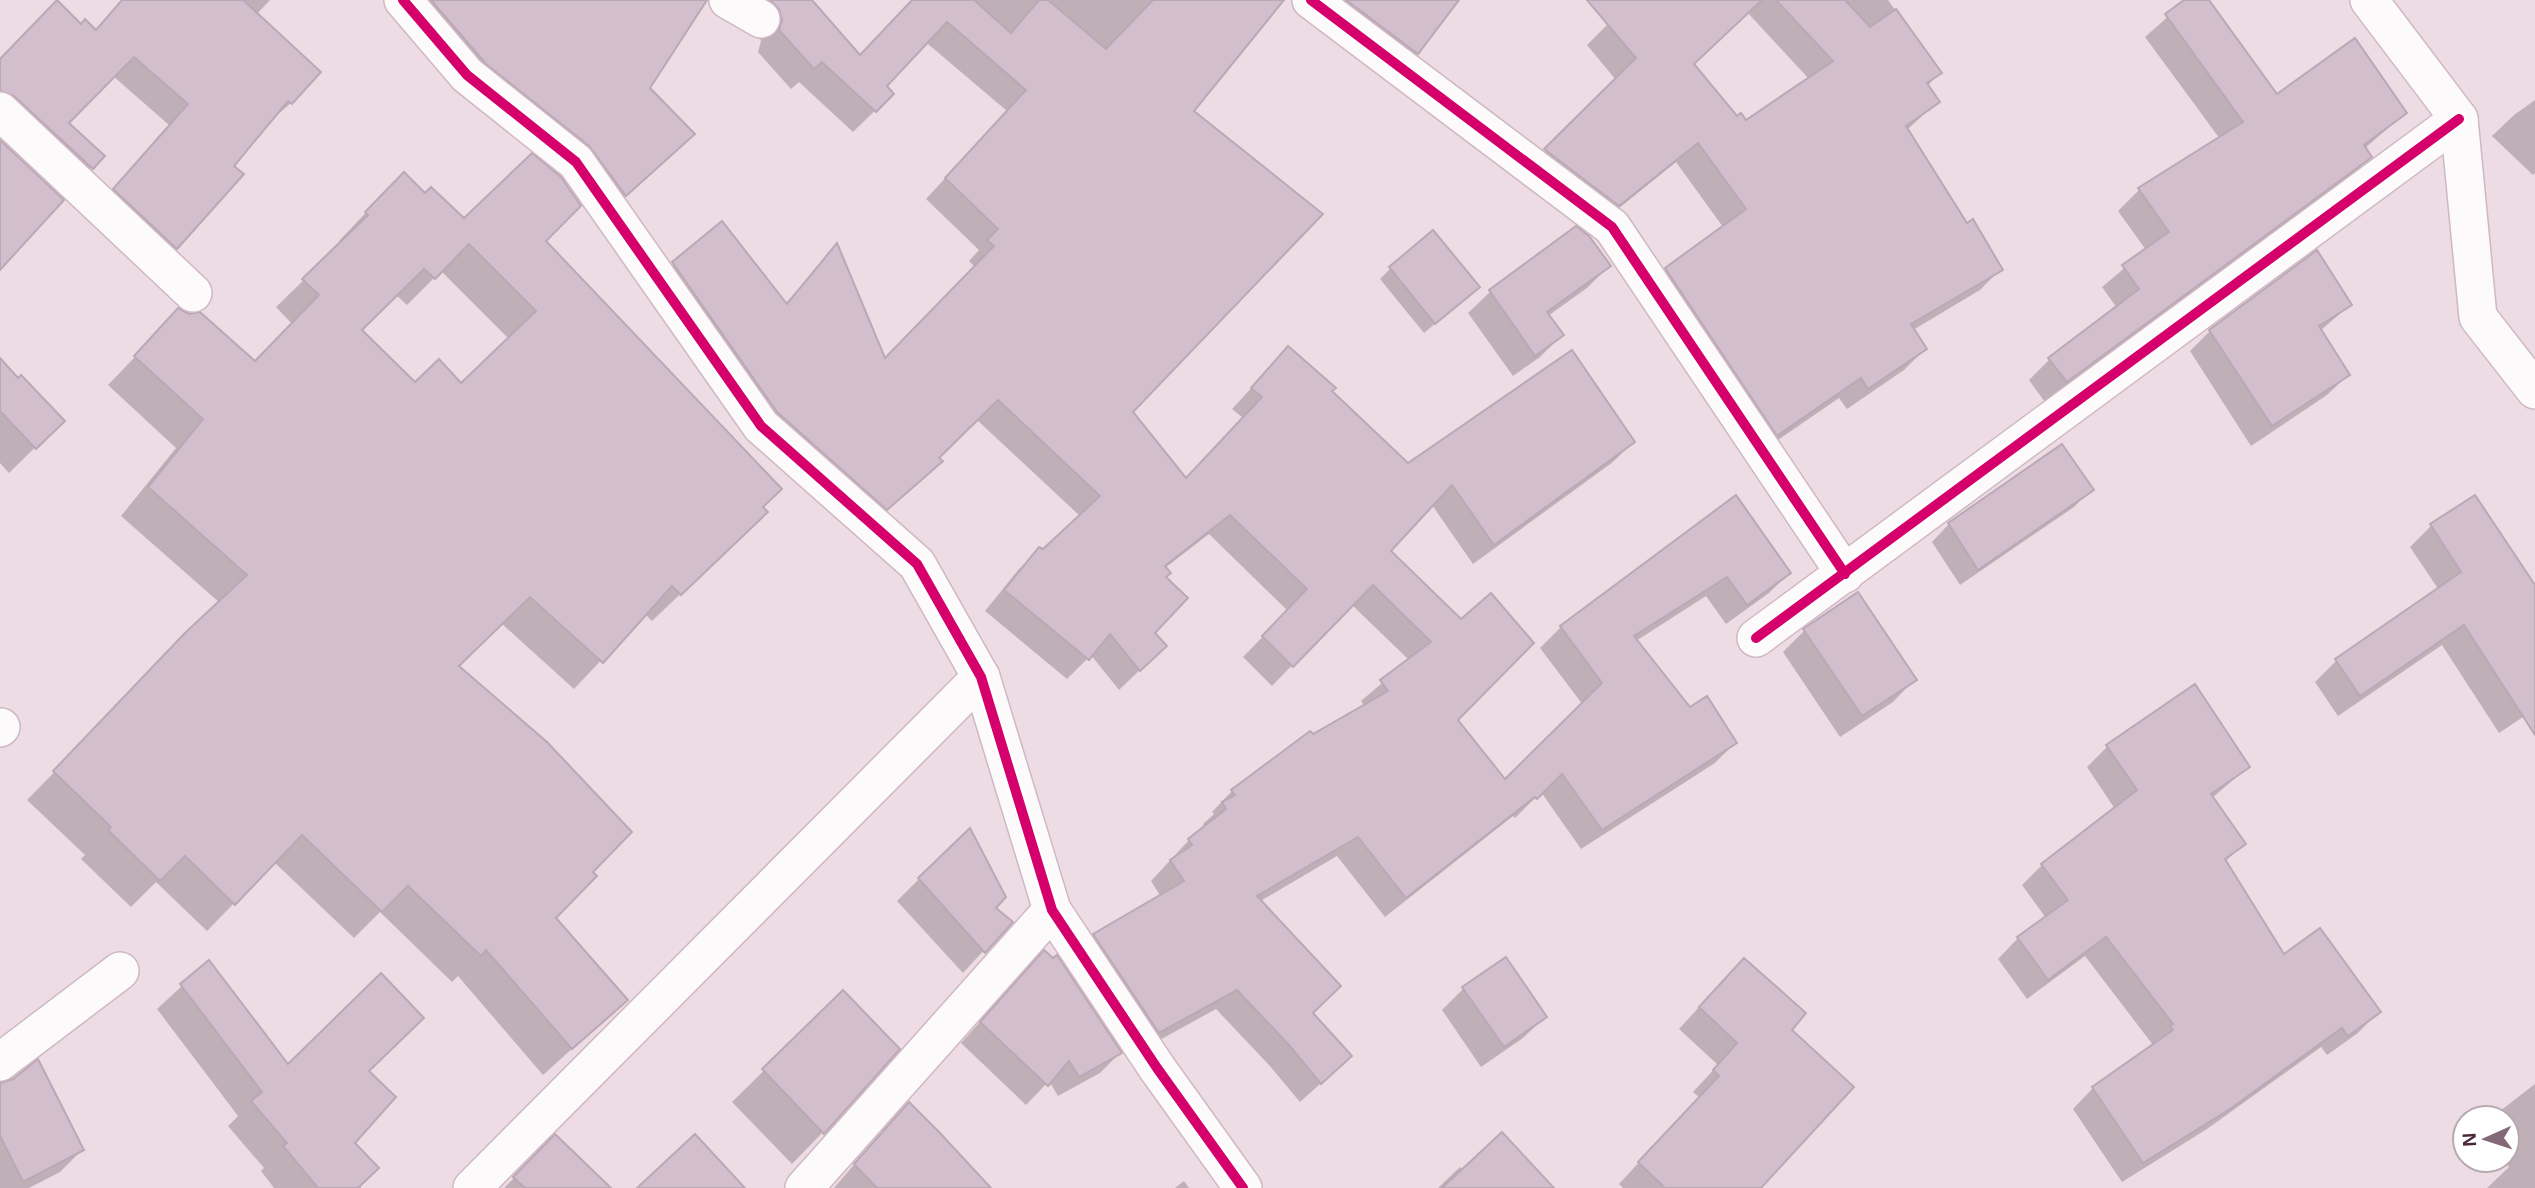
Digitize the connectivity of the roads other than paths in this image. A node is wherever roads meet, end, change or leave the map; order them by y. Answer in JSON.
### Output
{"nodes":[{"id":1,"x":403,"y":0,"type":"edge"},
{"id":2,"x":727,"y":0,"type":"edge"},
{"id":3,"x":1311,"y":0,"type":"edge"},
{"id":4,"x":2369,"y":0,"type":"edge"},
{"id":5,"x":761,"y":19,"type":"dead end"},
{"id":6,"x":0,"y":111,"type":"edge"},
{"id":7,"x":2459,"y":120,"type":"junction"},
{"id":8,"x":193,"y":293,"type":"dead end"},
{"id":9,"x":2535,"y":390,"type":"edge"},
{"id":10,"x":1845,"y":574,"type":"junction"},
{"id":11,"x":1756,"y":638,"type":"dead end"},
{"id":12,"x":981,"y":677,"type":"junction"},
{"id":13,"x":1052,"y":910,"type":"junction"},
{"id":14,"x":120,"y":971,"type":"dead end"},
{"id":15,"x":0,"y":1062,"type":"edge"},
{"id":16,"x":472,"y":1188,"type":"edge"},
{"id":17,"x":804,"y":1188,"type":"edge"},
{"id":18,"x":1243,"y":1188,"type":"edge"}],
"edges":[{"from":1,"to":12,"type":"street"},
{"from":2,"to":5,"type":"street"},
{"from":3,"to":10,"type":"street"},
{"from":4,"to":7,"type":"street"},
{"from":6,"to":8,"type":"street"},
{"from":7,"to":9,"type":"street"},
{"from":7,"to":10,"type":"street"},
{"from":10,"to":11,"type":"street"},
{"from":12,"to":13,"type":"street"},
{"from":12,"to":16,"type":"street"},
{"from":13,"to":17,"type":"street"},
{"from":13,"to":18,"type":"street"},
{"from":14,"to":15,"type":"street"}]}
